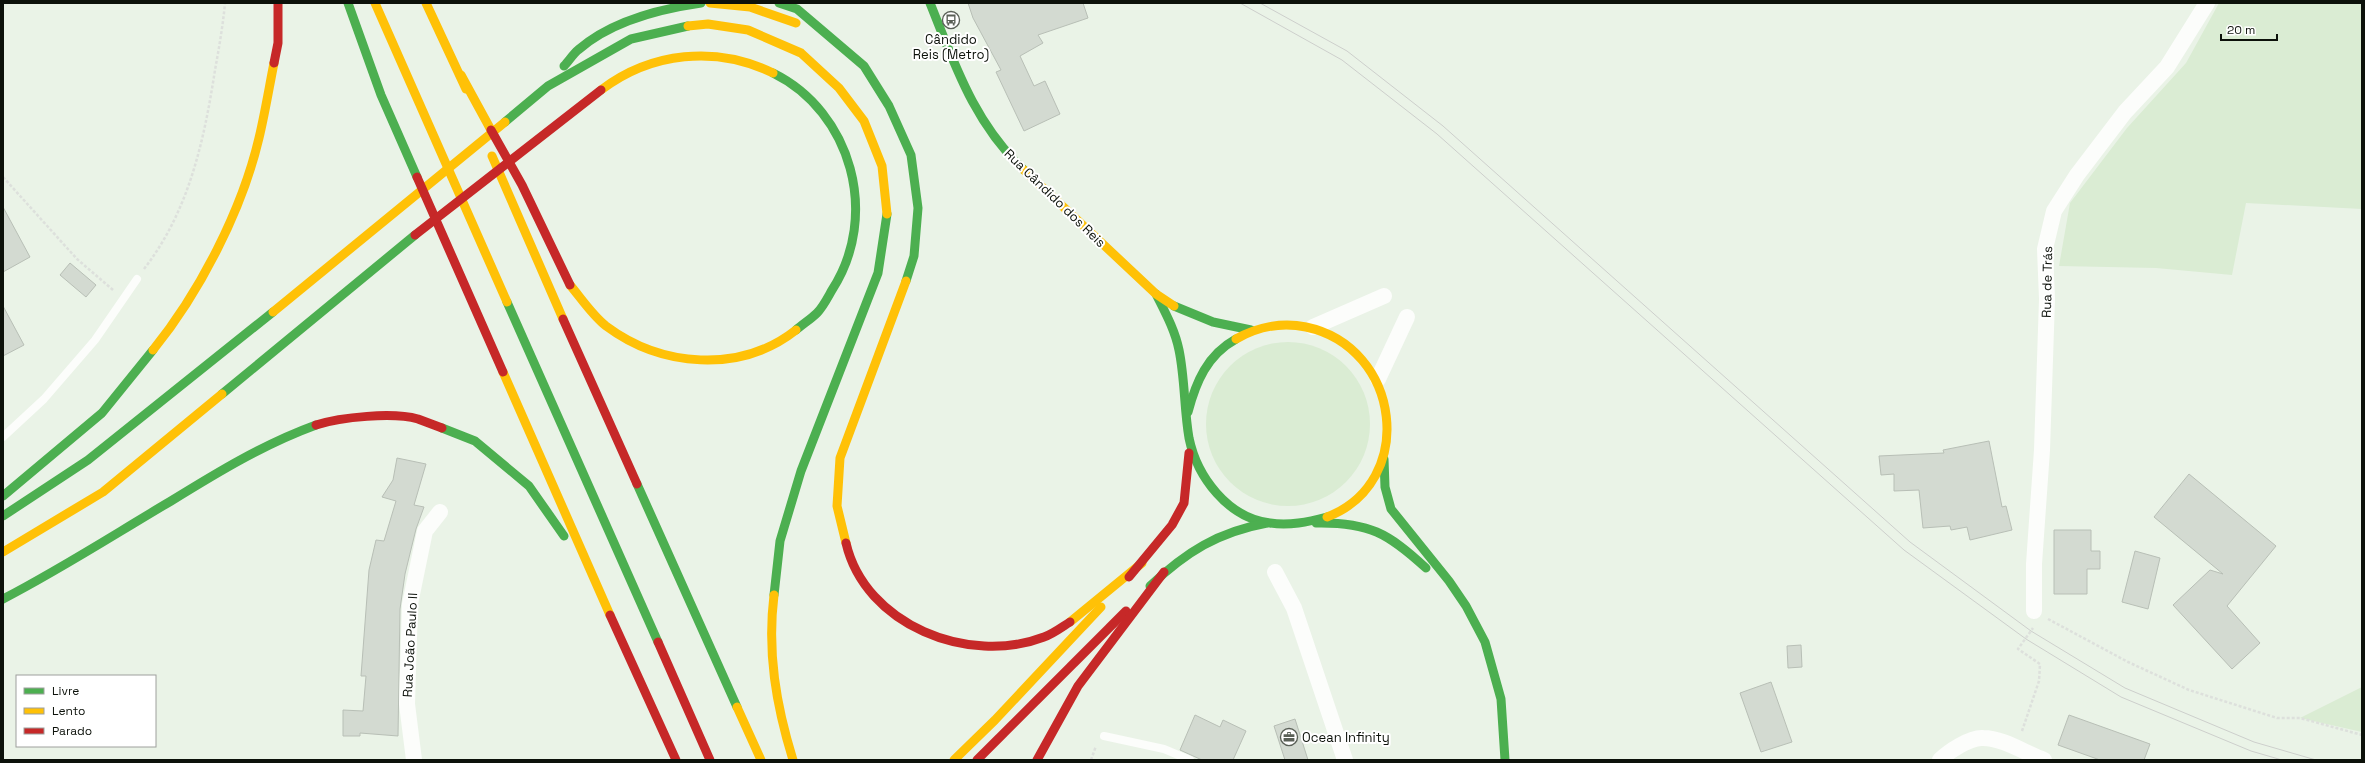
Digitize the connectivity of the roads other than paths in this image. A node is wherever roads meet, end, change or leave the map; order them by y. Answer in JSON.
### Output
{"nodes":[{"id":1,"x":278,"y":3,"type":"edge"},
{"id":2,"x":348,"y":3,"type":"edge"},
{"id":3,"x":375,"y":3,"type":"edge"},
{"id":4,"x":426,"y":3,"type":"edge"},
{"id":5,"x":701,"y":3,"type":"edge"},
{"id":6,"x":710,"y":3,"type":"edge"},
{"id":7,"x":779,"y":3,"type":"edge"},
{"id":8,"x":930,"y":3,"type":"edge"},
{"id":9,"x":2206,"y":3,"type":"edge"},
{"id":10,"x":825,"y":34,"type":"junction"},
{"id":11,"x":461,"y":75,"type":"junction"},
{"id":12,"x":548,"y":86,"type":"junction"},
{"id":13,"x":137,"y":279,"type":"road end"},
{"id":14,"x":1156,"y":294,"type":"junction"},
{"id":15,"x":1384,"y":296,"type":"dead end"},
{"id":16,"x":1407,"y":317,"type":"dead end"},
{"id":17,"x":1313,"y":326,"type":"junction"},
{"id":18,"x":1252,"y":330,"type":"junction"},
{"id":19,"x":1378,"y":379,"type":"junction"},
{"id":20,"x":1188,"y":412,"type":"junction"},
{"id":21,"x":3,"y":437,"type":"edge"},
{"id":22,"x":1189,"y":446,"type":"junction"},
{"id":23,"x":1384,"y":454,"type":"junction"},
{"id":24,"x":3,"y":496,"type":"edge"},
{"id":25,"x":440,"y":512,"type":"dead end"},
{"id":26,"x":3,"y":516,"type":"edge"},
{"id":27,"x":1267,"y":523,"type":"junction"},
{"id":28,"x":1305,"y":524,"type":"junction"},
{"id":29,"x":3,"y":552,"type":"edge"},
{"id":30,"x":1142,"y":563,"type":"junction"},
{"id":31,"x":1164,"y":572,"type":"junction"},
{"id":32,"x":1275,"y":572,"type":"dead end"},
{"id":33,"x":3,"y":598,"type":"edge"},
{"id":34,"x":1466,"y":606,"type":"junction"},
{"id":35,"x":2034,"y":611,"type":"road end"},
{"id":36,"x":612,"y":620,"type":"junction"},
{"id":37,"x":1104,"y":736,"type":"dead end"},
{"id":38,"x":414,"y":760,"type":"edge"},
{"id":39,"x":676,"y":760,"type":"edge"},
{"id":40,"x":710,"y":760,"type":"edge"},
{"id":41,"x":760,"y":760,"type":"edge"},
{"id":42,"x":793,"y":760,"type":"edge"},
{"id":43,"x":954,"y":760,"type":"edge"},
{"id":44,"x":977,"y":760,"type":"edge"},
{"id":45,"x":1037,"y":760,"type":"edge"},
{"id":46,"x":1190,"y":760,"type":"edge"},
{"id":47,"x":1345,"y":760,"type":"edge"},
{"id":48,"x":1505,"y":760,"type":"edge"},
{"id":49,"x":1940,"y":760,"type":"edge"},
{"id":50,"x":2044,"y":760,"type":"edge"}],
"edges":[{"from":1,"to":24,"type":"main road"},
{"from":2,"to":36,"type":"main road"},
{"from":3,"to":40,"type":"main road"},
{"from":4,"to":11,"type":"main road"},
{"from":5,"to":12,"type":"main road"},
{"from":6,"to":10,"type":"main road"},
{"from":7,"to":10,"type":"main road"},
{"from":8,"to":14,"type":"main road","name":"Rua Cândido dos Reis"},
{"from":9,"to":35,"type":"street","name":"Rua de Trás"},
{"from":10,"to":30,"type":"main road"},
{"from":11,"to":29,"type":"main road"},
{"from":11,"to":41,"type":"main road"},
{"from":12,"to":26,"type":"main road"},
{"from":12,"to":42,"type":"main road"},
{"from":13,"to":21,"type":"lane"},
{"from":14,"to":18,"type":"main road","name":"Rua Cândido dos Reis"},
{"from":14,"to":20,"type":"main road","name":"Rua Cândido dos Reis"},
{"from":15,"to":17,"type":"street"},
{"from":16,"to":19,"type":"street"},
{"from":17,"to":18,"type":"main road","name":"Rua Cândido dos Reis"},
{"from":17,"to":19,"type":"main road","name":"Rua Cândido dos Reis"},
{"from":18,"to":20,"type":"main road","name":"Rua Cândido dos Reis"},
{"from":19,"to":23,"type":"main road","name":"Rua Cândido dos Reis"},
{"from":20,"to":22,"type":"main road","name":"Rua Cândido dos Reis"},
{"from":22,"to":27,"type":"main road","name":"Rua Cândido dos Reis"},
{"from":22,"to":30,"type":"main road"},
{"from":23,"to":28,"type":"main road","name":"Rua Cândido dos Reis"},
{"from":23,"to":34,"type":"main road"},
{"from":25,"to":38,"type":"street","name":"Rua João Paulo II"},
{"from":27,"to":28,"type":"main road","name":"Rua Cândido dos Reis"},
{"from":27,"to":31,"type":"main road"},
{"from":28,"to":34,"type":"main road"},
{"from":30,"to":43,"type":"main road"},
{"from":31,"to":44,"type":"main road"},
{"from":31,"to":45,"type":"main road"},
{"from":32,"to":47,"type":"street"},
{"from":33,"to":36,"type":"main road"},
{"from":34,"to":48,"type":"main road"},
{"from":36,"to":39,"type":"main road"},
{"from":37,"to":46,"type":"lane"},
{"from":49,"to":50,"type":"street"}]}
